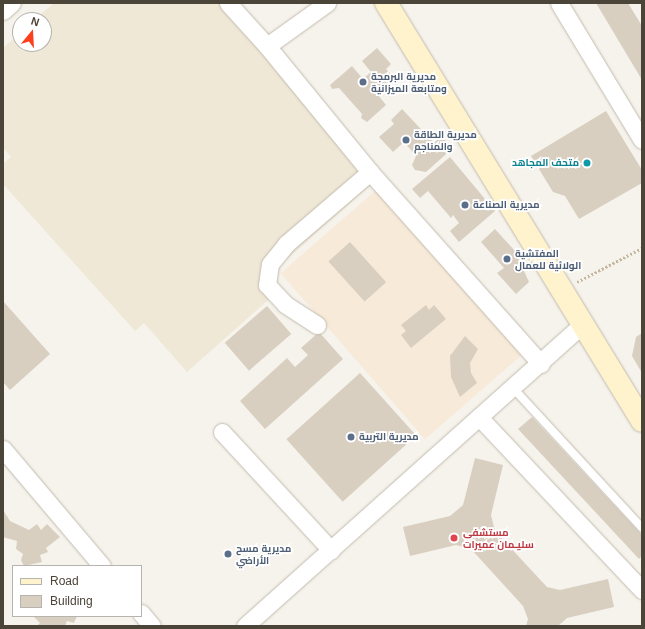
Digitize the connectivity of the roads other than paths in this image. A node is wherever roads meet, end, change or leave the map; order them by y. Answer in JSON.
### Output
{"nodes":[{"id":1,"x":12,"y":3,"type":"edge"},
{"id":2,"x":228,"y":3,"type":"edge"},
{"id":3,"x":327,"y":3,"type":"edge"},
{"id":4,"x":386,"y":3,"type":"edge"},
{"id":5,"x":559,"y":3,"type":"edge"},
{"id":6,"x":3,"y":11,"type":"edge"},
{"id":7,"x":267,"y":46,"type":"junction"},
{"id":8,"x":642,"y":140,"type":"edge"},
{"id":9,"x":370,"y":172,"type":"junction"},
{"id":10,"x":582,"y":324,"type":"junction"},
{"id":11,"x":317,"y":325,"type":"dead end"},
{"id":12,"x":541,"y":364,"type":"junction"},
{"id":13,"x":513,"y":388,"type":"junction"},
{"id":14,"x":479,"y":418,"type":"junction"},
{"id":15,"x":642,"y":421,"type":"edge"},
{"id":16,"x":222,"y":432,"type":"dead end"},
{"id":17,"x":3,"y":449,"type":"edge"},
{"id":18,"x":642,"y":528,"type":"edge"},
{"id":19,"x":331,"y":550,"type":"junction"},
{"id":20,"x":101,"y":565,"type":"edge"},
{"id":21,"x":642,"y":590,"type":"edge"},
{"id":22,"x":142,"y":614,"type":"edge"},
{"id":23,"x":152,"y":626,"type":"edge"},
{"id":24,"x":245,"y":626,"type":"edge"}],
"edges":[{"from":1,"to":6,"type":"street"},
{"from":2,"to":7,"type":"street"},
{"from":3,"to":7,"type":"street"},
{"from":4,"to":10,"type":"street"},
{"from":5,"to":8,"type":"street"},
{"from":7,"to":9,"type":"street"},
{"from":9,"to":11,"type":"street"},
{"from":9,"to":12,"type":"street"},
{"from":10,"to":12,"type":"street"},
{"from":10,"to":15,"type":"street"},
{"from":12,"to":13,"type":"street"},
{"from":13,"to":14,"type":"street"},
{"from":13,"to":18,"type":"lane"},
{"from":14,"to":19,"type":"street"},
{"from":14,"to":21,"type":"street"},
{"from":16,"to":19,"type":"street"},
{"from":17,"to":20,"type":"street"},
{"from":19,"to":24,"type":"street"},
{"from":22,"to":23,"type":"street"}]}
